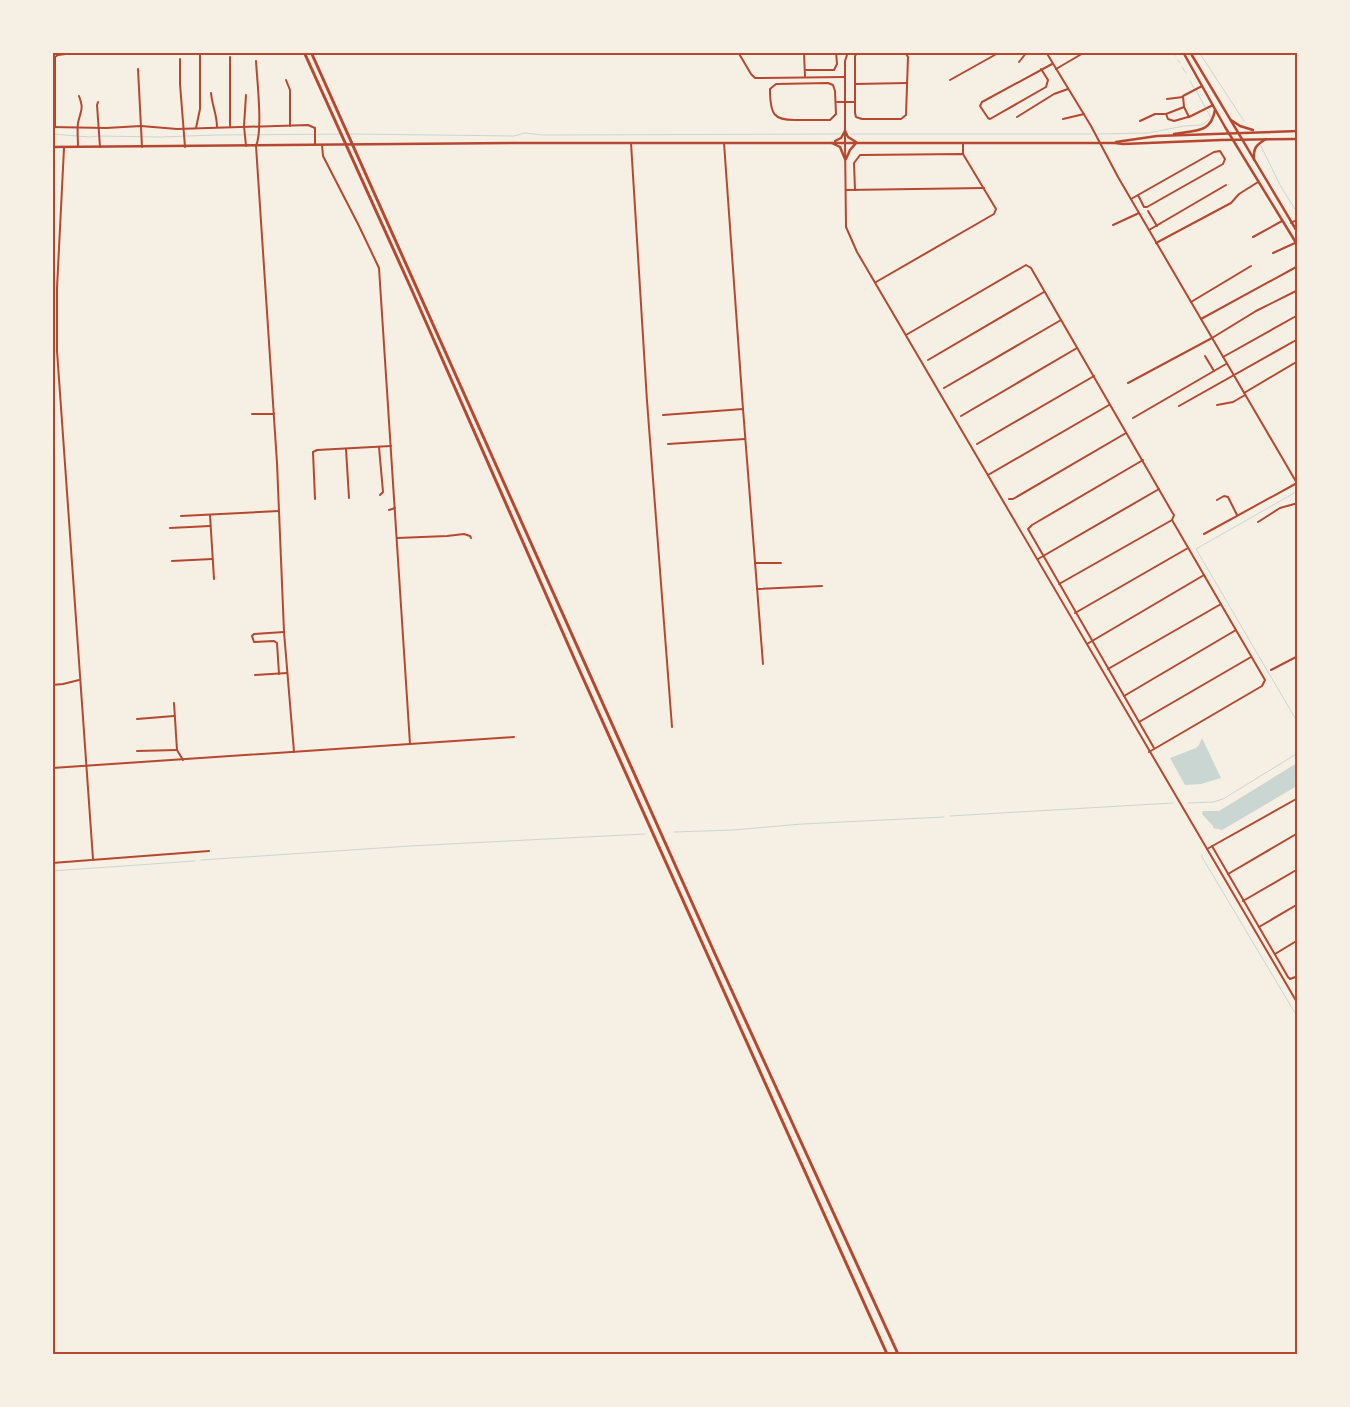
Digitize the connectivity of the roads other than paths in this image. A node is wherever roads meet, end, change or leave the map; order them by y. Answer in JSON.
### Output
{"nodes":[{"id":1,"x":81,"y":52,"type":"edge"},
{"id":2,"x":200,"y":52,"type":"edge"},
{"id":3,"x":304,"y":52,"type":"edge"},
{"id":4,"x":311,"y":52,"type":"edge"},
{"id":5,"x":738,"y":52,"type":"edge"},
{"id":6,"x":804,"y":52,"type":"edge"},
{"id":7,"x":836,"y":52,"type":"edge"},
{"id":8,"x":848,"y":52,"type":"edge"},
{"id":9,"x":858,"y":52,"type":"edge"},
{"id":10,"x":906,"y":52,"type":"edge"},
{"id":11,"x":1000,"y":52,"type":"edge"},
{"id":12,"x":1027,"y":52,"type":"edge"},
{"id":13,"x":1046,"y":52,"type":"edge"},
{"id":14,"x":1085,"y":52,"type":"edge"},
{"id":15,"x":1183,"y":52,"type":"edge"},
{"id":16,"x":1190,"y":52,"type":"edge"},
{"id":17,"x":230,"y":57,"type":"dead end"},
{"id":18,"x":180,"y":59,"type":"dead end"},
{"id":19,"x":256,"y":61,"type":"dead end"},
{"id":20,"x":1019,"y":62,"type":"dead end"},
{"id":21,"x":1052,"y":64,"type":"junction"},
{"id":22,"x":138,"y":69,"type":"dead end"},
{"id":23,"x":1041,"y":69,"type":"junction"},
{"id":24,"x":1056,"y":69,"type":"junction"},
{"id":25,"x":804,"y":70,"type":"junction"},
{"id":26,"x":805,"y":77,"type":"junction"},
{"id":27,"x":846,"y":77,"type":"junction"},
{"id":28,"x":286,"y":80,"type":"dead end"},
{"id":29,"x":950,"y":80,"type":"dead end"},
{"id":30,"x":907,"y":83,"type":"junction"},
{"id":31,"x":854,"y":84,"type":"junction"},
{"id":32,"x":1202,"y":86,"type":"junction"},
{"id":33,"x":1068,"y":89,"type":"junction"},
{"id":34,"x":211,"y":93,"type":"dead end"},
{"id":35,"x":246,"y":95,"type":"dead end"},
{"id":36,"x":79,"y":96,"type":"dead end"},
{"id":37,"x":1183,"y":97,"type":"junction"},
{"id":38,"x":1167,"y":100,"type":"dead end"},
{"id":39,"x":98,"y":102,"type":"dead end"},
{"id":40,"x":836,"y":102,"type":"junction"},
{"id":41,"x":846,"y":102,"type":"junction"},
{"id":42,"x":854,"y":102,"type":"junction"},
{"id":43,"x":1213,"y":105,"type":"junction"},
{"id":44,"x":1184,"y":108,"type":"junction"},
{"id":45,"x":1215,"y":110,"type":"junction"},
{"id":46,"x":1084,"y":114,"type":"junction"},
{"id":47,"x":1166,"y":114,"type":"junction"},
{"id":48,"x":1017,"y":117,"type":"dead end"},
{"id":49,"x":1189,"y":117,"type":"junction"},
{"id":50,"x":1228,"y":117,"type":"junction"},
{"id":51,"x":1064,"y":119,"type":"dead end"},
{"id":52,"x":1140,"y":121,"type":"dead end"},
{"id":53,"x":230,"y":126,"type":"junction"},
{"id":54,"x":290,"y":126,"type":"junction"},
{"id":55,"x":54,"y":127,"type":"edge"},
{"id":56,"x":141,"y":127,"type":"junction"},
{"id":57,"x":217,"y":127,"type":"junction"},
{"id":58,"x":244,"y":127,"type":"junction"},
{"id":59,"x":78,"y":128,"type":"junction"},
{"id":60,"x":99,"y":128,"type":"junction"},
{"id":61,"x":196,"y":128,"type":"junction"},
{"id":62,"x":259,"y":128,"type":"junction"},
{"id":63,"x":185,"y":130,"type":"junction"},
{"id":64,"x":845,"y":130,"type":"junction"},
{"id":65,"x":1256,"y":131,"type":"junction"},
{"id":66,"x":1298,"y":131,"type":"edge"},
{"id":67,"x":1237,"y":132,"type":"junction"},
{"id":68,"x":1229,"y":133,"type":"junction"},
{"id":69,"x":1163,"y":136,"type":"junction"},
{"id":70,"x":1268,"y":138,"type":"junction"},
{"id":71,"x":1298,"y":138,"type":"edge"},
{"id":72,"x":1233,"y":139,"type":"junction"},
{"id":73,"x":1240,"y":139,"type":"junction"},
{"id":74,"x":831,"y":142,"type":"junction"},
{"id":75,"x":845,"y":142,"type":"junction"},
{"id":76,"x":857,"y":142,"type":"junction"},
{"id":77,"x":1098,"y":142,"type":"junction"},
{"id":78,"x":631,"y":143,"type":"junction"},
{"id":79,"x":724,"y":143,"type":"junction"},
{"id":80,"x":963,"y":143,"type":"junction"},
{"id":81,"x":1115,"y":143,"type":"junction"},
{"id":82,"x":315,"y":145,"type":"junction"},
{"id":83,"x":322,"y":145,"type":"junction"},
{"id":84,"x":246,"y":146,"type":"junction"},
{"id":85,"x":256,"y":146,"type":"junction"},
{"id":86,"x":52,"y":147,"type":"edge"},
{"id":87,"x":64,"y":147,"type":"junction"},
{"id":88,"x":78,"y":147,"type":"junction"},
{"id":89,"x":100,"y":147,"type":"junction"},
{"id":90,"x":142,"y":147,"type":"junction"},
{"id":91,"x":186,"y":147,"type":"junction"},
{"id":92,"x":964,"y":154,"type":"junction"},
{"id":93,"x":846,"y":160,"type":"junction"},
{"id":94,"x":1255,"y":162,"type":"junction"},
{"id":95,"x":1258,"y":182,"type":"junction"},
{"id":96,"x":1226,"y":185,"type":"dead end"},
{"id":97,"x":984,"y":188,"type":"junction"},
{"id":98,"x":846,"y":190,"type":"junction"},
{"id":99,"x":855,"y":190,"type":"junction"},
{"id":100,"x":1138,"y":195,"type":"junction"},
{"id":101,"x":1131,"y":200,"type":"junction"},
{"id":102,"x":1148,"y":211,"type":"dead end"},
{"id":103,"x":1139,"y":213,"type":"junction"},
{"id":104,"x":1297,"y":220,"type":"edge"},
{"id":105,"x":1282,"y":221,"type":"junction"},
{"id":106,"x":1291,"y":223,"type":"junction"},
{"id":107,"x":1113,"y":225,"type":"dead end"},
{"id":108,"x":1157,"y":226,"type":"junction"},
{"id":109,"x":1149,"y":230,"type":"junction"},
{"id":110,"x":1298,"y":234,"type":"edge"},
{"id":111,"x":1252,"y":237,"type":"dead end"},
{"id":112,"x":1156,"y":243,"type":"junction"},
{"id":113,"x":1296,"y":245,"type":"edge"},
{"id":114,"x":1273,"y":253,"type":"dead end"},
{"id":115,"x":1251,"y":266,"type":"dead end"},
{"id":116,"x":1298,"y":266,"type":"edge"},
{"id":117,"x":876,"y":282,"type":"junction"},
{"id":118,"x":1298,"y":290,"type":"edge"},
{"id":119,"x":1044,"y":292,"type":"junction"},
{"id":120,"x":1191,"y":302,"type":"junction"},
{"id":121,"x":1298,"y":315,"type":"edge"},
{"id":122,"x":1061,"y":320,"type":"junction"},
{"id":123,"x":1201,"y":320,"type":"junction"},
{"id":124,"x":906,"y":335,"type":"junction"},
{"id":125,"x":1211,"y":339,"type":"junction"},
{"id":126,"x":1298,"y":339,"type":"edge"},
{"id":127,"x":1077,"y":348,"type":"junction"},
{"id":128,"x":1205,"y":356,"type":"dead end"},
{"id":129,"x":1223,"y":357,"type":"junction"},
{"id":130,"x":928,"y":360,"type":"dead end"},
{"id":131,"x":1298,"y":361,"type":"edge"},
{"id":132,"x":1227,"y":363,"type":"junction"},
{"id":133,"x":1214,"y":371,"type":"junction"},
{"id":134,"x":1094,"y":376,"type":"junction"},
{"id":135,"x":1233,"y":377,"type":"junction"},
{"id":136,"x":1128,"y":383,"type":"dead end"},
{"id":137,"x":944,"y":388,"type":"dead end"},
{"id":138,"x":1245,"y":394,"type":"junction"},
{"id":139,"x":1110,"y":404,"type":"junction"},
{"id":140,"x":1217,"y":405,"type":"dead end"},
{"id":141,"x":1179,"y":406,"type":"dead end"},
{"id":142,"x":743,"y":409,"type":"junction"},
{"id":143,"x":252,"y":414,"type":"dead end"},
{"id":144,"x":274,"y":414,"type":"junction"},
{"id":145,"x":663,"y":414,"type":"dead end"},
{"id":146,"x":961,"y":416,"type":"dead end"},
{"id":147,"x":1133,"y":418,"type":"dead end"},
{"id":148,"x":1127,"y":432,"type":"junction"},
{"id":149,"x":745,"y":439,"type":"junction"},
{"id":150,"x":668,"y":444,"type":"dead end"},
{"id":151,"x":977,"y":444,"type":"dead end"},
{"id":152,"x":391,"y":446,"type":"junction"},
{"id":153,"x":379,"y":447,"type":"junction"},
{"id":154,"x":346,"y":449,"type":"junction"},
{"id":155,"x":1143,"y":460,"type":"junction"},
{"id":156,"x":988,"y":475,"type":"junction"},
{"id":157,"x":1296,"y":484,"type":"edge"},
{"id":158,"x":1159,"y":489,"type":"junction"},
{"id":159,"x":380,"y":495,"type":"dead end"},
{"id":160,"x":349,"y":498,"type":"dead end"},
{"id":161,"x":315,"y":499,"type":"dead end"},
{"id":162,"x":1009,"y":499,"type":"dead end"},
{"id":163,"x":1217,"y":500,"type":"dead end"},
{"id":164,"x":1298,"y":503,"type":"edge"},
{"id":165,"x":395,"y":508,"type":"junction"},
{"id":166,"x":388,"y":510,"type":"dead end"},
{"id":167,"x":280,"y":511,"type":"junction"},
{"id":168,"x":1238,"y":515,"type":"junction"},
{"id":169,"x":181,"y":516,"type":"dead end"},
{"id":170,"x":210,"y":516,"type":"junction"},
{"id":171,"x":1172,"y":520,"type":"junction"},
{"id":172,"x":1258,"y":522,"type":"dead end"},
{"id":173,"x":211,"y":526,"type":"junction"},
{"id":174,"x":170,"y":528,"type":"dead end"},
{"id":175,"x":1204,"y":534,"type":"dead end"},
{"id":176,"x":397,"y":538,"type":"junction"},
{"id":177,"x":471,"y":538,"type":"dead end"},
{"id":178,"x":1188,"y":548,"type":"junction"},
{"id":179,"x":1042,"y":557,"type":"junction"},
{"id":180,"x":213,"y":559,"type":"junction"},
{"id":181,"x":1038,"y":559,"type":"junction"},
{"id":182,"x":172,"y":561,"type":"dead end"},
{"id":183,"x":755,"y":563,"type":"junction"},
{"id":184,"x":781,"y":563,"type":"dead end"},
{"id":185,"x":1204,"y":575,"type":"junction"},
{"id":186,"x":214,"y":579,"type":"dead end"},
{"id":187,"x":1059,"y":584,"type":"junction"},
{"id":188,"x":822,"y":586,"type":"dead end"},
{"id":189,"x":757,"y":589,"type":"junction"},
{"id":190,"x":1221,"y":604,"type":"junction"},
{"id":191,"x":1075,"y":613,"type":"junction"},
{"id":192,"x":1236,"y":630,"type":"junction"},
{"id":193,"x":284,"y":632,"type":"junction"},
{"id":194,"x":1092,"y":641,"type":"junction"},
{"id":195,"x":1086,"y":644,"type":"junction"},
{"id":196,"x":1298,"y":656,"type":"edge"},
{"id":197,"x":1251,"y":657,"type":"junction"},
{"id":198,"x":763,"y":664,"type":"dead end"},
{"id":199,"x":1108,"y":669,"type":"junction"},
{"id":200,"x":1272,"y":670,"type":"dead end"},
{"id":201,"x":287,"y":673,"type":"junction"},
{"id":202,"x":279,"y":674,"type":"junction"},
{"id":203,"x":255,"y":675,"type":"dead end"},
{"id":204,"x":79,"y":680,"type":"junction"},
{"id":205,"x":52,"y":685,"type":"edge"},
{"id":206,"x":1124,"y":696,"type":"junction"},
{"id":207,"x":174,"y":703,"type":"dead end"},
{"id":208,"x":175,"y":716,"type":"junction"},
{"id":209,"x":137,"y":719,"type":"dead end"},
{"id":210,"x":1139,"y":722,"type":"junction"},
{"id":211,"x":672,"y":727,"type":"dead end"},
{"id":212,"x":514,"y":737,"type":"dead end"},
{"id":213,"x":410,"y":744,"type":"junction"},
{"id":214,"x":1155,"y":749,"type":"junction"},
{"id":215,"x":177,"y":750,"type":"junction"},
{"id":216,"x":138,"y":751,"type":"dead end"},
{"id":217,"x":294,"y":752,"type":"junction"},
{"id":218,"x":1149,"y":752,"type":"junction"},
{"id":219,"x":183,"y":760,"type":"junction"},
{"id":220,"x":86,"y":766,"type":"junction"},
{"id":221,"x":52,"y":768,"type":"edge"},
{"id":222,"x":1298,"y":798,"type":"edge"},
{"id":223,"x":1298,"y":833,"type":"edge"},
{"id":224,"x":1212,"y":846,"type":"junction"},
{"id":225,"x":1207,"y":849,"type":"junction"},
{"id":226,"x":209,"y":851,"type":"dead end"},
{"id":227,"x":93,"y":859,"type":"junction"},
{"id":228,"x":52,"y":862,"type":"edge"},
{"id":229,"x":1298,"y":869,"type":"edge"},
{"id":230,"x":1228,"y":874,"type":"junction"},
{"id":231,"x":1243,"y":900,"type":"junction"},
{"id":232,"x":1298,"y":904,"type":"edge"},
{"id":233,"x":1259,"y":927,"type":"junction"},
{"id":234,"x":1298,"y":940,"type":"edge"},
{"id":235,"x":1275,"y":954,"type":"junction"},
{"id":236,"x":1298,"y":976,"type":"edge"},
{"id":237,"x":1298,"y":1004,"type":"edge"},
{"id":238,"x":887,"y":1354,"type":"edge"},
{"id":239,"x":898,"y":1354,"type":"edge"}],
"edges":[{"from":1,"to":55,"type":"street"},
{"from":2,"to":61,"type":"street"},
{"from":3,"to":238,"type":"highway"},
{"from":4,"to":239,"type":"highway"},
{"from":5,"to":26,"type":"street"},
{"from":6,"to":25,"type":"street"},
{"from":7,"to":25,"type":"street"},
{"from":8,"to":27,"type":"street"},
{"from":9,"to":31,"type":"street"},
{"from":10,"to":30,"type":"street"},
{"from":11,"to":29,"type":"street"},
{"from":12,"to":20,"type":"street"},
{"from":13,"to":21,"type":"street"},
{"from":14,"to":24,"type":"street"},
{"from":15,"to":32,"type":"main road"},
{"from":16,"to":50,"type":"main road"},
{"from":17,"to":53,"type":"street"},
{"from":18,"to":63,"type":"street"},
{"from":19,"to":62,"type":"street"},
{"from":21,"to":23,"type":"street"},
{"from":21,"to":24,"type":"street"},
{"from":22,"to":56,"type":"street"},
{"from":23,"to":23,"type":"street"},
{"from":24,"to":33,"type":"street"},
{"from":25,"to":26,"type":"street"},
{"from":26,"to":27,"type":"street"},
{"from":27,"to":41,"type":"street"},
{"from":28,"to":54,"type":"street"},
{"from":30,"to":31,"type":"street"},
{"from":30,"to":42,"type":"street"},
{"from":31,"to":42,"type":"street"},
{"from":32,"to":37,"type":"street"},
{"from":32,"to":43,"type":"main road"},
{"from":33,"to":46,"type":"street"},
{"from":33,"to":48,"type":"street"},
{"from":34,"to":57,"type":"street"},
{"from":35,"to":58,"type":"street"},
{"from":36,"to":59,"type":"street"},
{"from":37,"to":38,"type":"street"},
{"from":37,"to":44,"type":"street"},
{"from":39,"to":60,"type":"street"},
{"from":40,"to":40,"type":"street"},
{"from":40,"to":41,"type":"street"},
{"from":41,"to":42,"type":"street"},
{"from":41,"to":64,"type":"street"},
{"from":43,"to":45,"type":"main road"},
{"from":43,"to":49,"type":"street"},
{"from":44,"to":47,"type":"street"},
{"from":44,"to":49,"type":"street"},
{"from":45,"to":68,"type":"main road"},
{"from":45,"to":69,"type":"main road"},
{"from":46,"to":51,"type":"street"},
{"from":46,"to":77,"type":"street"},
{"from":47,"to":49,"type":"street"},
{"from":47,"to":52,"type":"street"},
{"from":50,"to":65,"type":"main road"},
{"from":50,"to":67,"type":"main road"},
{"from":53,"to":57,"type":"street"},
{"from":53,"to":58,"type":"street"},
{"from":54,"to":62,"type":"street"},
{"from":54,"to":82,"type":"street"},
{"from":55,"to":59,"type":"street"},
{"from":56,"to":60,"type":"street"},
{"from":56,"to":63,"type":"street"},
{"from":56,"to":90,"type":"street"},
{"from":57,"to":61,"type":"street"},
{"from":58,"to":62,"type":"street"},
{"from":58,"to":84,"type":"street"},
{"from":59,"to":60,"type":"street"},
{"from":59,"to":88,"type":"street"},
{"from":60,"to":89,"type":"street"},
{"from":61,"to":63,"type":"street"},
{"from":62,"to":85,"type":"street"},
{"from":63,"to":91,"type":"street"},
{"from":64,"to":74,"type":"main road"},
{"from":64,"to":75,"type":"street"},
{"from":64,"to":76,"type":"main road"},
{"from":65,"to":66,"type":"main road"},
{"from":65,"to":67,"type":"main road"},
{"from":67,"to":68,"type":"main road"},
{"from":67,"to":73,"type":"main road"},
{"from":68,"to":69,"type":"main road"},
{"from":68,"to":72,"type":"main road"},
{"from":69,"to":81,"type":"main road"},
{"from":70,"to":71,"type":"main road"},
{"from":70,"to":73,"type":"main road"},
{"from":70,"to":94,"type":"main road"},
{"from":72,"to":73,"type":"main road"},
{"from":72,"to":81,"type":"main road"},
{"from":72,"to":95,"type":"main road"},
{"from":73,"to":94,"type":"main road"},
{"from":74,"to":75,"type":"main road"},
{"from":74,"to":79,"type":"main road"},
{"from":74,"to":93,"type":"main road"},
{"from":75,"to":76,"type":"main road"},
{"from":75,"to":93,"type":"street"},
{"from":76,"to":80,"type":"main road"},
{"from":76,"to":93,"type":"main road"},
{"from":77,"to":80,"type":"main road"},
{"from":77,"to":81,"type":"main road"},
{"from":77,"to":101,"type":"street"},
{"from":78,"to":79,"type":"main road"},
{"from":78,"to":83,"type":"main road"},
{"from":78,"to":211,"type":"street"},
{"from":79,"to":142,"type":"street"},
{"from":80,"to":92,"type":"street"},
{"from":82,"to":83,"type":"main road"},
{"from":82,"to":85,"type":"main road"},
{"from":83,"to":152,"type":"street"},
{"from":84,"to":85,"type":"main road"},
{"from":84,"to":91,"type":"main road"},
{"from":85,"to":144,"type":"street"},
{"from":86,"to":87,"type":"main road"},
{"from":87,"to":88,"type":"main road"},
{"from":87,"to":204,"type":"street"},
{"from":88,"to":89,"type":"main road"},
{"from":89,"to":90,"type":"main road"},
{"from":90,"to":91,"type":"main road"},
{"from":92,"to":97,"type":"street"},
{"from":92,"to":99,"type":"street"},
{"from":93,"to":98,"type":"street"},
{"from":94,"to":106,"type":"main road"},
{"from":95,"to":105,"type":"main road"},
{"from":95,"to":112,"type":"street"},
{"from":96,"to":108,"type":"street"},
{"from":97,"to":99,"type":"street"},
{"from":97,"to":117,"type":"street"},
{"from":98,"to":99,"type":"street"},
{"from":98,"to":117,"type":"street"},
{"from":100,"to":100,"type":"street"},
{"from":100,"to":101,"type":"street"},
{"from":101,"to":103,"type":"street"},
{"from":102,"to":108,"type":"street"},
{"from":103,"to":107,"type":"street"},
{"from":103,"to":109,"type":"street"},
{"from":104,"to":106,"type":"street"},
{"from":105,"to":111,"type":"street"},
{"from":105,"to":113,"type":"main road"},
{"from":106,"to":110,"type":"main road"},
{"from":108,"to":109,"type":"street"},
{"from":109,"to":112,"type":"street"},
{"from":112,"to":120,"type":"street"},
{"from":113,"to":114,"type":"street"},
{"from":115,"to":120,"type":"street"},
{"from":116,"to":123,"type":"street"},
{"from":117,"to":124,"type":"street"},
{"from":118,"to":125,"type":"street"},
{"from":119,"to":122,"type":"street"},
{"from":119,"to":124,"type":"street"},
{"from":119,"to":130,"type":"street"},
{"from":120,"to":123,"type":"street"},
{"from":121,"to":129,"type":"street"},
{"from":122,"to":127,"type":"street"},
{"from":122,"to":137,"type":"street"},
{"from":123,"to":125,"type":"street"},
{"from":124,"to":156,"type":"street"},
{"from":125,"to":129,"type":"street"},
{"from":125,"to":136,"type":"street"},
{"from":126,"to":135,"type":"street"},
{"from":127,"to":134,"type":"street"},
{"from":127,"to":146,"type":"street"},
{"from":128,"to":133,"type":"street"},
{"from":129,"to":132,"type":"street"},
{"from":131,"to":138,"type":"street"},
{"from":132,"to":133,"type":"street"},
{"from":132,"to":135,"type":"street"},
{"from":133,"to":147,"type":"street"},
{"from":134,"to":139,"type":"street"},
{"from":134,"to":151,"type":"street"},
{"from":135,"to":138,"type":"street"},
{"from":135,"to":141,"type":"street"},
{"from":138,"to":140,"type":"street"},
{"from":138,"to":157,"type":"street"},
{"from":139,"to":148,"type":"street"},
{"from":139,"to":156,"type":"street"},
{"from":142,"to":145,"type":"street"},
{"from":142,"to":149,"type":"street"},
{"from":143,"to":144,"type":"street"},
{"from":144,"to":167,"type":"street"},
{"from":148,"to":155,"type":"street"},
{"from":148,"to":162,"type":"street"},
{"from":149,"to":150,"type":"street"},
{"from":149,"to":183,"type":"street"},
{"from":152,"to":153,"type":"street"},
{"from":152,"to":165,"type":"street"},
{"from":153,"to":154,"type":"street"},
{"from":153,"to":159,"type":"street"},
{"from":154,"to":160,"type":"street"},
{"from":154,"to":161,"type":"street"},
{"from":155,"to":158,"type":"street"},
{"from":155,"to":179,"type":"street"},
{"from":156,"to":181,"type":"street"},
{"from":157,"to":168,"type":"street"},
{"from":158,"to":171,"type":"street"},
{"from":158,"to":179,"type":"street"},
{"from":163,"to":168,"type":"street"},
{"from":164,"to":172,"type":"street"},
{"from":165,"to":166,"type":"street"},
{"from":165,"to":176,"type":"street"},
{"from":167,"to":170,"type":"street"},
{"from":167,"to":193,"type":"street"},
{"from":168,"to":175,"type":"street"},
{"from":169,"to":170,"type":"street"},
{"from":170,"to":173,"type":"street"},
{"from":171,"to":178,"type":"street"},
{"from":171,"to":187,"type":"street"},
{"from":173,"to":174,"type":"street"},
{"from":173,"to":180,"type":"street"},
{"from":176,"to":177,"type":"street"},
{"from":176,"to":213,"type":"street"},
{"from":178,"to":185,"type":"street"},
{"from":178,"to":191,"type":"street"},
{"from":179,"to":181,"type":"street"},
{"from":179,"to":187,"type":"street"},
{"from":180,"to":182,"type":"street"},
{"from":180,"to":186,"type":"street"},
{"from":181,"to":195,"type":"street"},
{"from":183,"to":184,"type":"street"},
{"from":183,"to":189,"type":"street"},
{"from":185,"to":190,"type":"street"},
{"from":185,"to":194,"type":"street"},
{"from":187,"to":191,"type":"street"},
{"from":188,"to":189,"type":"street"},
{"from":189,"to":198,"type":"street"},
{"from":190,"to":192,"type":"street"},
{"from":190,"to":199,"type":"street"},
{"from":191,"to":194,"type":"street"},
{"from":192,"to":197,"type":"street"},
{"from":192,"to":206,"type":"street"},
{"from":193,"to":201,"type":"street"},
{"from":193,"to":202,"type":"street"},
{"from":194,"to":195,"type":"street"},
{"from":194,"to":199,"type":"street"},
{"from":195,"to":218,"type":"street"},
{"from":196,"to":200,"type":"street"},
{"from":197,"to":210,"type":"street"},
{"from":197,"to":214,"type":"street"},
{"from":199,"to":206,"type":"street"},
{"from":201,"to":202,"type":"street"},
{"from":201,"to":217,"type":"street"},
{"from":202,"to":203,"type":"street"},
{"from":204,"to":205,"type":"street"},
{"from":204,"to":220,"type":"street"},
{"from":206,"to":210,"type":"street"},
{"from":207,"to":208,"type":"street"},
{"from":208,"to":209,"type":"street"},
{"from":208,"to":215,"type":"street"},
{"from":210,"to":214,"type":"street"},
{"from":212,"to":213,"type":"street"},
{"from":213,"to":217,"type":"street"},
{"from":214,"to":218,"type":"street"},
{"from":215,"to":216,"type":"street"},
{"from":215,"to":219,"type":"street"},
{"from":217,"to":219,"type":"street"},
{"from":218,"to":225,"type":"street"},
{"from":219,"to":220,"type":"street"},
{"from":220,"to":221,"type":"street"},
{"from":220,"to":227,"type":"street"},
{"from":222,"to":224,"type":"street"},
{"from":223,"to":230,"type":"street"},
{"from":224,"to":225,"type":"street"},
{"from":224,"to":230,"type":"street"},
{"from":225,"to":237,"type":"street"},
{"from":226,"to":227,"type":"street"},
{"from":227,"to":228,"type":"street"},
{"from":229,"to":231,"type":"street"},
{"from":230,"to":231,"type":"street"},
{"from":231,"to":233,"type":"street"},
{"from":232,"to":233,"type":"street"},
{"from":233,"to":235,"type":"street"},
{"from":234,"to":235,"type":"street"},
{"from":235,"to":236,"type":"street"}]}
